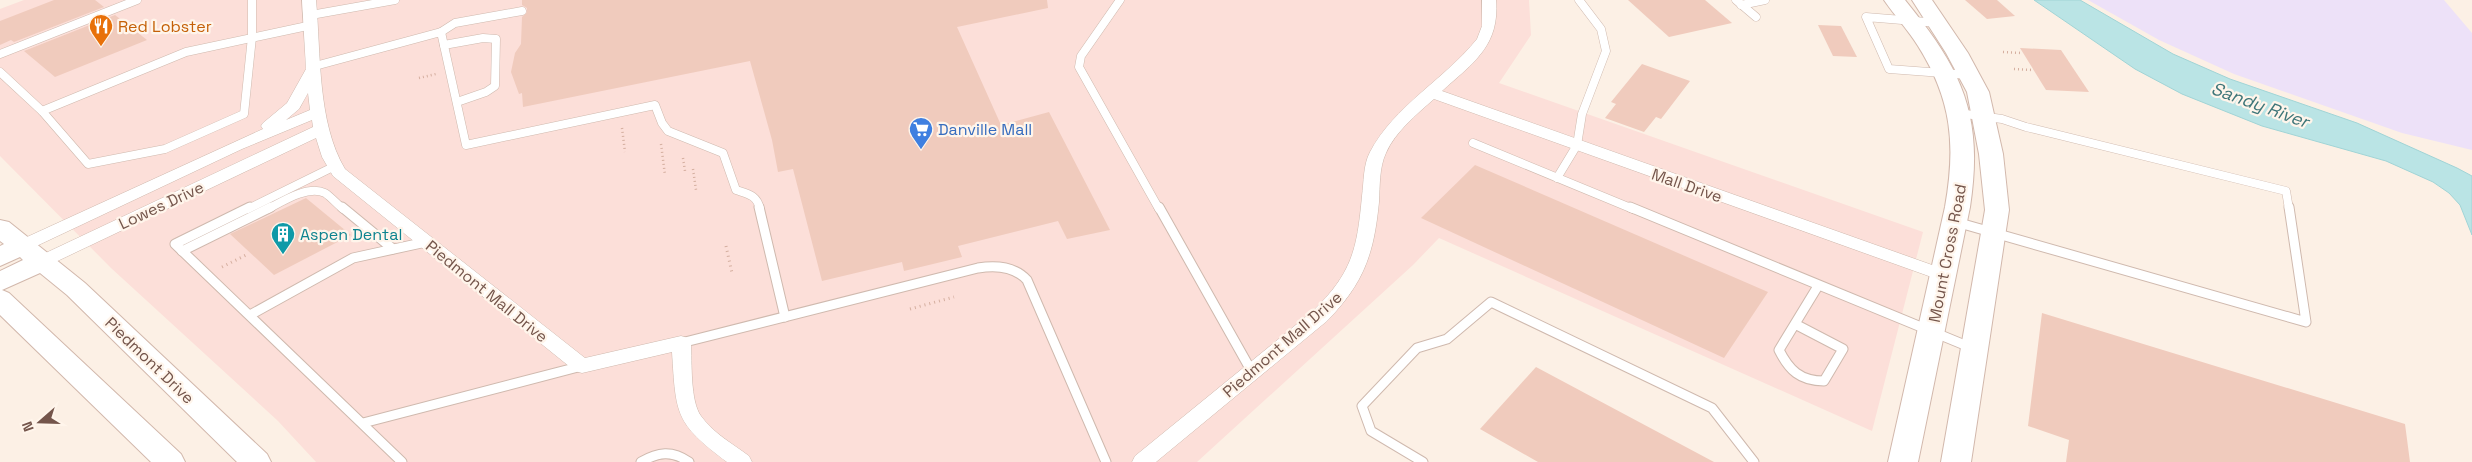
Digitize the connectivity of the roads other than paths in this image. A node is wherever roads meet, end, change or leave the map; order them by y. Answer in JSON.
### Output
{"nodes":[{"id":1,"x":137,"y":0,"type":"edge"},
{"id":2,"x":252,"y":0,"type":"edge"},
{"id":3,"x":394,"y":0,"type":"edge"},
{"id":4,"x":1120,"y":0,"type":"edge"},
{"id":5,"x":1489,"y":0,"type":"edge"},
{"id":6,"x":1579,"y":0,"type":"edge"},
{"id":7,"x":1765,"y":0,"type":"edge"},
{"id":8,"x":1894,"y":0,"type":"edge"},
{"id":9,"x":1739,"y":2,"type":"edge"},
{"id":10,"x":1916,"y":10,"type":"edge"},
{"id":11,"x":522,"y":11,"type":"dead end"},
{"id":12,"x":311,"y":13,"type":"edge"},
{"id":13,"x":1756,"y":17,"type":"dead end"},
{"id":14,"x":441,"y":32,"type":"junction"},
{"id":15,"x":252,"y":37,"type":"junction"},
{"id":16,"x":444,"y":45,"type":"junction"},
{"id":17,"x":0,"y":54,"type":"edge"},
{"id":18,"x":315,"y":66,"type":"junction"},
{"id":19,"x":0,"y":72,"type":"edge"},
{"id":20,"x":1957,"y":74,"type":"junction"},
{"id":21,"x":1432,"y":93,"type":"junction"},
{"id":22,"x":457,"y":102,"type":"junction"},
{"id":23,"x":42,"y":111,"type":"junction"},
{"id":24,"x":1958,"y":112,"type":"junction"},
{"id":25,"x":1983,"y":116,"type":"junction"},
{"id":26,"x":320,"y":120,"type":"junction"},
{"id":27,"x":1473,"y":143,"type":"dead end"},
{"id":28,"x":1577,"y":145,"type":"junction"},
{"id":29,"x":236,"y":146,"type":"junction"},
{"id":30,"x":335,"y":166,"type":"junction"},
{"id":31,"x":1557,"y":178,"type":"junction"},
{"id":32,"x":1956,"y":222,"type":"junction"},
{"id":33,"x":0,"y":228,"type":"edge"},
{"id":34,"x":1993,"y":232,"type":"junction"},
{"id":35,"x":426,"y":242,"type":"junction"},
{"id":36,"x":393,"y":249,"type":"junction"},
{"id":37,"x":182,"y":251,"type":"junction"},
{"id":38,"x":21,"y":255,"type":"edge"},
{"id":39,"x":1943,"y":274,"type":"junction"},
{"id":40,"x":0,"y":282,"type":"edge"},
{"id":41,"x":1818,"y":286,"type":"junction"},
{"id":42,"x":0,"y":299,"type":"edge"},
{"id":43,"x":250,"y":315,"type":"junction"},
{"id":44,"x":785,"y":317,"type":"junction"},
{"id":45,"x":1794,"y":324,"type":"junction"},
{"id":46,"x":1932,"y":333,"type":"junction"},
{"id":47,"x":681,"y":343,"type":"junction"},
{"id":48,"x":1974,"y":349,"type":"junction"},
{"id":49,"x":582,"y":366,"type":"junction"},
{"id":50,"x":1252,"y":372,"type":"junction"},
{"id":51,"x":362,"y":423,"type":"junction"},
{"id":52,"x":170,"y":462,"type":"edge"},
{"id":53,"x":256,"y":462,"type":"edge"},
{"id":54,"x":402,"y":462,"type":"edge"},
{"id":55,"x":641,"y":462,"type":"edge"},
{"id":56,"x":689,"y":462,"type":"edge"},
{"id":57,"x":742,"y":462,"type":"edge"},
{"id":58,"x":1106,"y":462,"type":"edge"},
{"id":59,"x":1142,"y":462,"type":"edge"},
{"id":60,"x":1423,"y":462,"type":"edge"},
{"id":61,"x":1754,"y":462,"type":"edge"},
{"id":62,"x":1903,"y":462,"type":"edge"},
{"id":63,"x":1956,"y":462,"type":"edge"}],
"edges":[{"from":1,"to":17,"type":"lane"},
{"from":2,"to":15,"type":"lane"},
{"from":3,"to":12,"type":"lane"},
{"from":4,"to":50,"type":"lane"},
{"from":5,"to":21,"type":"street","name":"Piedmont Mall Drive"},
{"from":6,"to":28,"type":"lane"},
{"from":7,"to":9,"type":"lane"},
{"from":8,"to":10,"type":"main road","name":"Mount Cross Road"},
{"from":9,"to":13,"type":"lane"},
{"from":10,"to":20,"type":"main road","name":"Mount Cross Road"},
{"from":10,"to":20,"type":"main road","name":"Mount Cross Road"},
{"from":10,"to":20,"type":"lane"},
{"from":11,"to":14,"type":"lane"},
{"from":12,"to":15,"type":"lane"},
{"from":12,"to":18,"type":"street","name":"Piedmont Mall Drive"},
{"from":14,"to":16,"type":"lane"},
{"from":14,"to":18,"type":"lane"},
{"from":15,"to":23,"type":"lane"},
{"from":15,"to":23,"type":"lane"},
{"from":16,"to":22,"type":"lane"},
{"from":16,"to":22,"type":"lane"},
{"from":18,"to":26,"type":"street","name":"Piedmont Mall Drive"},
{"from":18,"to":29,"type":"street"},
{"from":19,"to":23,"type":"lane"},
{"from":20,"to":24,"type":"main road","name":"Mount Cross Road"},
{"from":20,"to":25,"type":"main road","name":"Mount Cross Road"},
{"from":21,"to":28,"type":"street","name":"Mall Drive"},
{"from":21,"to":50,"type":"street","name":"Piedmont Mall Drive"},
{"from":22,"to":44,"type":"lane"},
{"from":24,"to":25,"type":"lane"},
{"from":24,"to":32,"type":"main road","name":"Mount Cross Road"},
{"from":25,"to":34,"type":"main road","name":"Mount Cross Road"},
{"from":25,"to":34,"type":"lane"},
{"from":26,"to":29,"type":"street","name":"Lowes Drive"},
{"from":26,"to":30,"type":"street","name":"Piedmont Mall Drive"},
{"from":26,"to":38,"type":"street","name":"Lowes Drive"},
{"from":27,"to":31,"type":"lane"},
{"from":28,"to":31,"type":"lane"},
{"from":28,"to":39,"type":"street","name":"Mall Drive"},
{"from":29,"to":38,"type":"street","name":"Lowes Drive"},
{"from":30,"to":35,"type":"street","name":"Piedmont Mall Drive"},
{"from":30,"to":37,"type":"lane"},
{"from":31,"to":41,"type":"lane"},
{"from":32,"to":34,"type":"lane"},
{"from":32,"to":39,"type":"main road","name":"Mount Cross Road"},
{"from":33,"to":38,"type":"main road","name":"Piedmont Drive"},
{"from":34,"to":48,"type":"main road","name":"Mount Cross Road"},
{"from":35,"to":36,"type":"lane"},
{"from":35,"to":49,"type":"street","name":"Piedmont Mall Drive"},
{"from":36,"to":37,"type":"lane"},
{"from":36,"to":43,"type":"lane"},
{"from":37,"to":43,"type":"lane"},
{"from":38,"to":40,"type":"main road","name":"Lowes Drive"},
{"from":38,"to":53,"type":"main road","name":"Piedmont Drive"},
{"from":39,"to":46,"type":"main road","name":"Mount Cross Road"},
{"from":41,"to":45,"type":"lane"},
{"from":41,"to":46,"type":"lane"},
{"from":42,"to":52,"type":"main road"},
{"from":43,"to":51,"type":"lane"},
{"from":44,"to":47,"type":"lane"},
{"from":44,"to":58,"type":"lane"},
{"from":45,"to":45,"type":"lane"},
{"from":46,"to":48,"type":"lane"},
{"from":46,"to":62,"type":"main road","name":"Mount Cross Road"},
{"from":47,"to":49,"type":"street"},
{"from":47,"to":57,"type":"street"},
{"from":48,"to":63,"type":"main road","name":"Mount Cross Road"},
{"from":49,"to":51,"type":"lane"},
{"from":50,"to":59,"type":"street","name":"Piedmont Mall Drive"},
{"from":51,"to":54,"type":"lane"},
{"from":55,"to":56,"type":"lane"},
{"from":60,"to":61,"type":"lane"}]}
